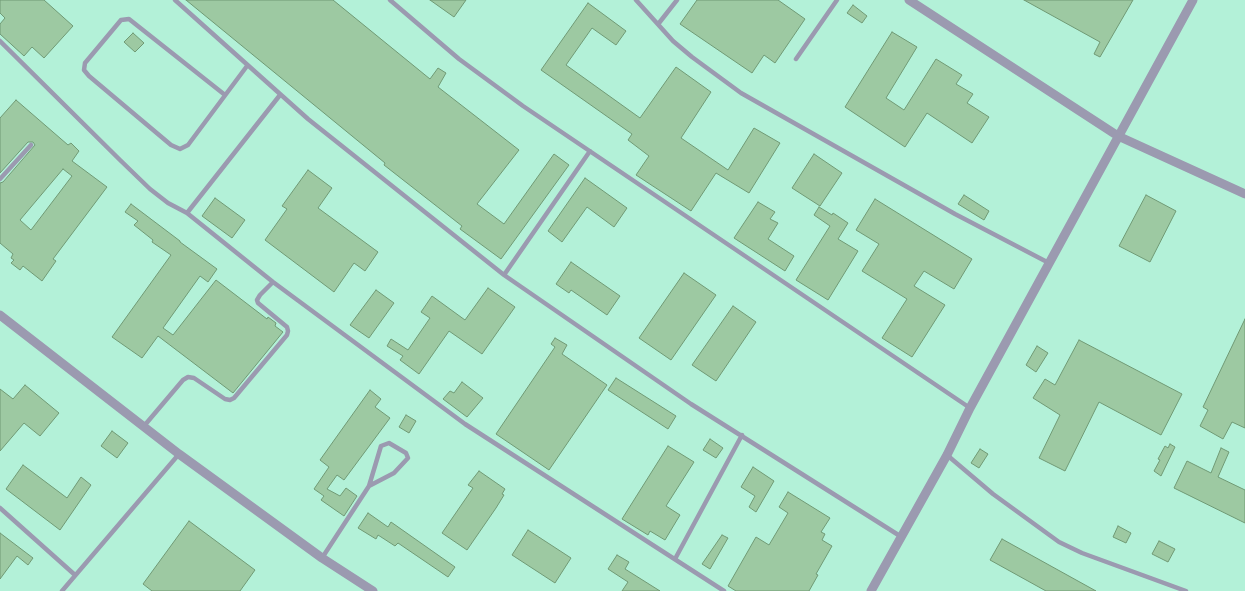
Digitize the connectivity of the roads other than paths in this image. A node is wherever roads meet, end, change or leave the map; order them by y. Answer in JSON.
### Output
{"nodes":[{"id":1,"x":175,"y":0,"type":"edge"},
{"id":2,"x":390,"y":0,"type":"edge"},
{"id":3,"x":636,"y":0,"type":"edge"},
{"id":4,"x":677,"y":0,"type":"edge"},
{"id":5,"x":837,"y":0,"type":"edge"},
{"id":6,"x":909,"y":0,"type":"edge"},
{"id":7,"x":1193,"y":0,"type":"edge"},
{"id":8,"x":659,"y":24,"type":"junction"},
{"id":9,"x":0,"y":42,"type":"edge"},
{"id":10,"x":796,"y":59,"type":"dead end"},
{"id":11,"x":247,"y":66,"type":"junction"},
{"id":12,"x":225,"y":95,"type":"junction"},
{"id":13,"x":280,"y":95,"type":"junction"},
{"id":14,"x":1118,"y":136,"type":"junction"},
{"id":15,"x":31,"y":145,"type":"dead end"},
{"id":16,"x":590,"y":151,"type":"junction"},
{"id":17,"x":0,"y":179,"type":"edge"},
{"id":18,"x":1245,"y":194,"type":"edge"},
{"id":19,"x":187,"y":214,"type":"junction"},
{"id":20,"x":1049,"y":263,"type":"junction"},
{"id":21,"x":504,"y":275,"type":"junction"},
{"id":22,"x":273,"y":282,"type":"junction"},
{"id":23,"x":0,"y":315,"type":"edge"},
{"id":24,"x":970,"y":408,"type":"junction"},
{"id":25,"x":144,"y":426,"type":"junction"},
{"id":26,"x":742,"y":435,"type":"junction"},
{"id":27,"x":179,"y":454,"type":"junction"},
{"id":28,"x":947,"y":455,"type":"junction"},
{"id":29,"x":369,"y":486,"type":"junction"},
{"id":30,"x":0,"y":508,"type":"edge"},
{"id":31,"x":900,"y":536,"type":"junction"},
{"id":32,"x":322,"y":558,"type":"junction"},
{"id":33,"x":675,"y":559,"type":"junction"},
{"id":34,"x":74,"y":575,"type":"junction"},
{"id":35,"x":62,"y":591,"type":"edge"},
{"id":36,"x":373,"y":591,"type":"edge"},
{"id":37,"x":724,"y":591,"type":"edge"},
{"id":38,"x":871,"y":591,"type":"edge"},
{"id":39,"x":1186,"y":591,"type":"edge"}],
"edges":[{"from":1,"to":11,"type":"lane"},
{"from":2,"to":16,"type":"lane"},
{"from":3,"to":8,"type":"lane"},
{"from":4,"to":8,"type":"lane"},
{"from":5,"to":10,"type":"lane"},
{"from":6,"to":14,"type":"street"},
{"from":7,"to":14,"type":"street"},
{"from":8,"to":20,"type":"lane"},
{"from":9,"to":19,"type":"lane"},
{"from":11,"to":12,"type":"lane"},
{"from":11,"to":13,"type":"lane"},
{"from":12,"to":12,"type":"lane"},
{"from":13,"to":19,"type":"lane"},
{"from":13,"to":21,"type":"lane"},
{"from":14,"to":18,"type":"street"},
{"from":14,"to":20,"type":"street"},
{"from":15,"to":17,"type":"lane"},
{"from":16,"to":21,"type":"lane"},
{"from":16,"to":24,"type":"lane"},
{"from":19,"to":22,"type":"lane"},
{"from":20,"to":24,"type":"street"},
{"from":21,"to":26,"type":"lane"},
{"from":22,"to":25,"type":"lane"},
{"from":22,"to":33,"type":"lane"},
{"from":23,"to":25,"type":"street"},
{"from":24,"to":28,"type":"street"},
{"from":25,"to":27,"type":"street"},
{"from":26,"to":31,"type":"lane"},
{"from":26,"to":33,"type":"lane"},
{"from":27,"to":32,"type":"street"},
{"from":27,"to":34,"type":"lane"},
{"from":28,"to":31,"type":"street"},
{"from":28,"to":39,"type":"lane"},
{"from":29,"to":29,"type":"lane"},
{"from":29,"to":32,"type":"lane"},
{"from":30,"to":34,"type":"lane"},
{"from":31,"to":38,"type":"street"},
{"from":32,"to":36,"type":"street"},
{"from":33,"to":37,"type":"lane"},
{"from":34,"to":35,"type":"lane"}]}
